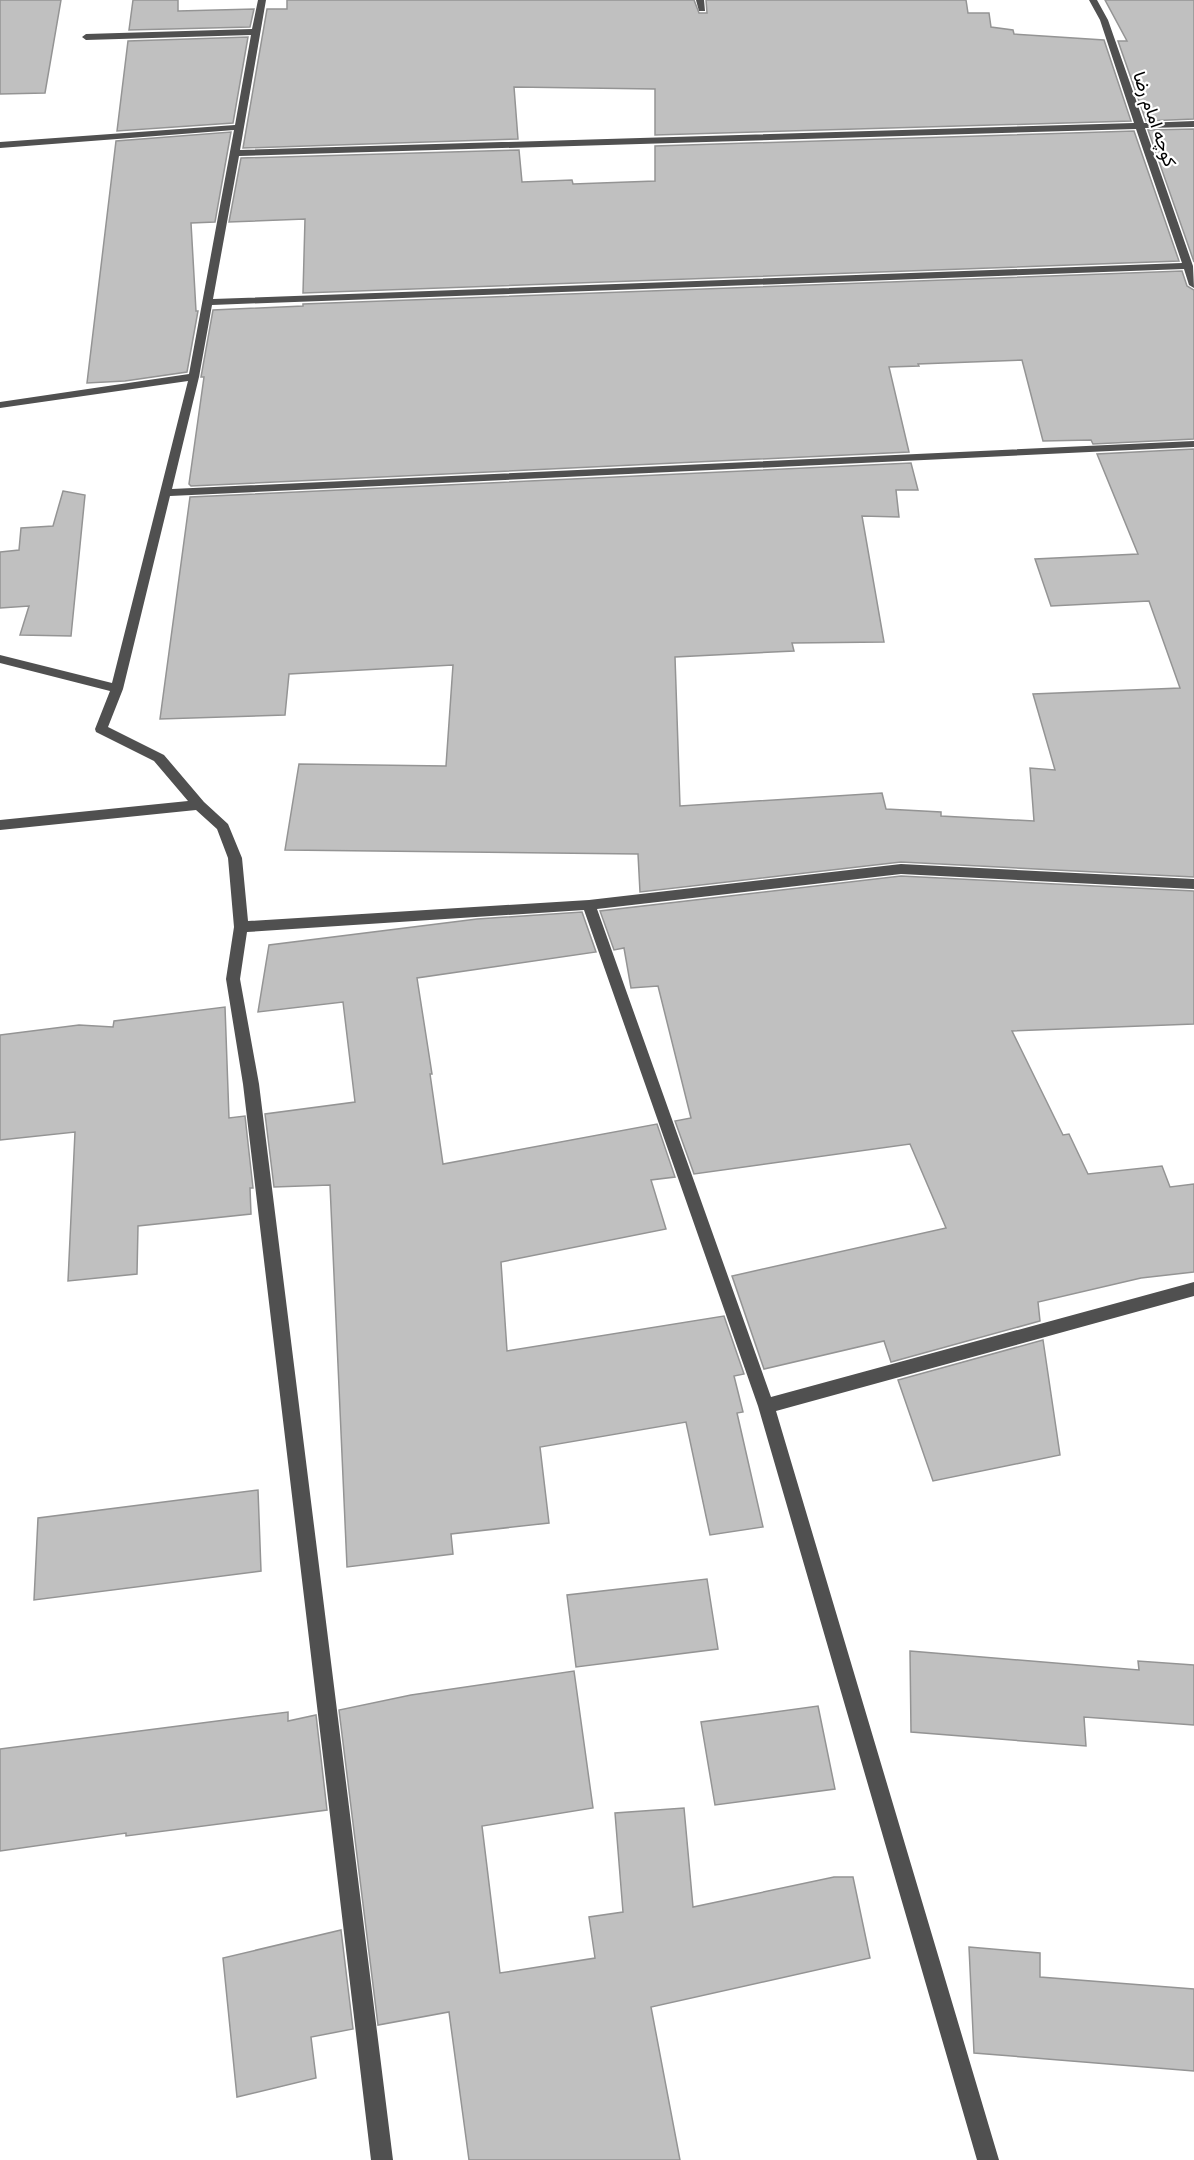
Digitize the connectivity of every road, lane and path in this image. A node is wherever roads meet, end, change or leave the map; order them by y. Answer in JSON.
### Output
{"nodes":[{"id":1,"x":262,"y":0,"type":"edge"},
{"id":2,"x":1093,"y":0,"type":"edge"},
{"id":3,"x":256,"y":32,"type":"junction"},
{"id":4,"x":86,"y":37,"type":"dead end"},
{"id":5,"x":1194,"y":124,"type":"edge"},
{"id":6,"x":1139,"y":125,"type":"junction"},
{"id":7,"x":239,"y":127,"type":"junction"},
{"id":8,"x":0,"y":145,"type":"edge"},
{"id":9,"x":235,"y":153,"type":"junction"},
{"id":10,"x":1188,"y":266,"type":"junction"},
{"id":11,"x":1194,"y":285,"type":"edge"},
{"id":12,"x":208,"y":302,"type":"junction"},
{"id":13,"x":194,"y":377,"type":"junction"},
{"id":14,"x":0,"y":405,"type":"edge"},
{"id":15,"x":1194,"y":444,"type":"edge"},
{"id":16,"x":165,"y":492,"type":"junction"},
{"id":17,"x":0,"y":659,"type":"edge"},
{"id":18,"x":117,"y":689,"type":"junction"},
{"id":19,"x":199,"y":805,"type":"junction"},
{"id":20,"x":0,"y":825,"type":"edge"},
{"id":21,"x":1194,"y":884,"type":"edge"},
{"id":22,"x":588,"y":905,"type":"junction"},
{"id":23,"x":241,"y":927,"type":"junction"},
{"id":24,"x":1194,"y":1289,"type":"edge"},
{"id":25,"x":766,"y":1406,"type":"junction"},
{"id":26,"x":382,"y":2160,"type":"edge"},
{"id":27,"x":988,"y":2160,"type":"edge"}],
"edges":[{"from":1,"to":3,"type":"street"},
{"from":2,"to":6,"type":"street","name":"کوچه امام رضا"},
{"from":3,"to":4,"type":"street"},
{"from":3,"to":7,"type":"street"},
{"from":5,"to":6,"type":"street"},
{"from":6,"to":9,"type":"street"},
{"from":6,"to":10,"type":"street","name":"کوچه امام رضا"},
{"from":7,"to":8,"type":"street"},
{"from":7,"to":9,"type":"street"},
{"from":9,"to":12,"type":"street"},
{"from":10,"to":11,"type":"street","name":"کوچه امام رضا"},
{"from":10,"to":12,"type":"street"},
{"from":12,"to":13,"type":"street"},
{"from":13,"to":14,"type":"street"},
{"from":13,"to":16,"type":"street"},
{"from":15,"to":16,"type":"street"},
{"from":16,"to":18,"type":"street"},
{"from":17,"to":18,"type":"street"},
{"from":18,"to":19,"type":"street"},
{"from":19,"to":20,"type":"street"},
{"from":19,"to":23,"type":"street"},
{"from":21,"to":22,"type":"street"},
{"from":22,"to":23,"type":"street"},
{"from":22,"to":25,"type":"street"},
{"from":23,"to":26,"type":"street"},
{"from":24,"to":25,"type":"street"},
{"from":25,"to":27,"type":"street"}]}
